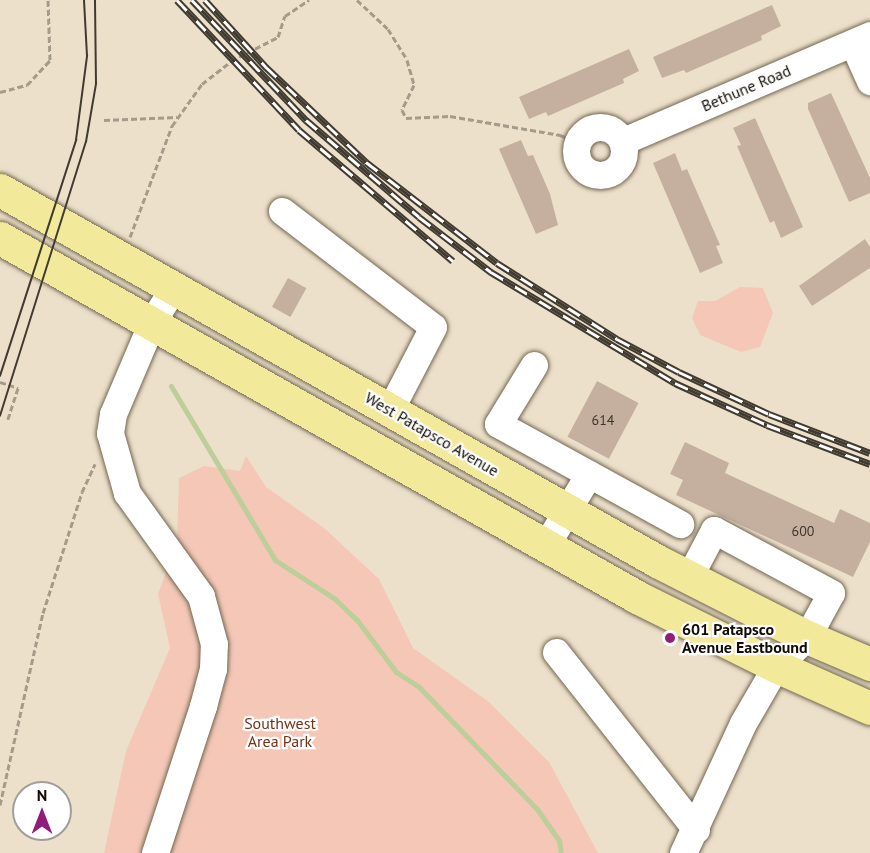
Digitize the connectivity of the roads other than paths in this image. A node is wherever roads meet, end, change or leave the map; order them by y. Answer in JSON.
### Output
{"nodes":[{"id":1,"x":862,"y":39,"type":"edge"},
{"id":2,"x":870,"y":81,"type":"edge"},
{"id":3,"x":622,"y":141,"type":"junction"},
{"id":4,"x":0,"y":190,"type":"edge"},
{"id":5,"x":282,"y":211,"type":"dead end"},
{"id":6,"x":0,"y":238,"type":"edge"},
{"id":7,"x":174,"y":287,"type":"junction"},
{"id":8,"x":152,"y":322,"type":"junction"},
{"id":9,"x":534,"y":364,"type":"dead end"},
{"id":10,"x":390,"y":410,"type":"junction"},
{"id":11,"x":589,"y":474,"type":"junction"},
{"id":12,"x":567,"y":510,"type":"junction"},
{"id":13,"x":680,"y":524,"type":"dead end"},
{"id":14,"x":546,"y":545,"type":"junction"},
{"id":15,"x":689,"y":577,"type":"junction"},
{"id":16,"x":807,"y":638,"type":"junction"},
{"id":17,"x":556,"y":652,"type":"dead end"},
{"id":18,"x":870,"y":664,"type":"edge"},
{"id":19,"x":776,"y":666,"type":"junction"},
{"id":20,"x":870,"y":708,"type":"edge"},
{"id":21,"x":696,"y":829,"type":"junction"},
{"id":22,"x":155,"y":853,"type":"edge"},
{"id":23,"x":683,"y":853,"type":"edge"}],
"edges":[{"from":1,"to":2,"type":"street"},
{"from":1,"to":3,"type":"street","name":"Bethune Road"},
{"from":3,"to":3,"type":"street"},
{"from":4,"to":7,"type":"main road","name":"West Patapsco Avenue"},
{"from":5,"to":10,"type":"street"},
{"from":6,"to":8,"type":"main road"},
{"from":7,"to":8,"type":"street"},
{"from":7,"to":10,"type":"main road","name":"West Patapsco Avenue"},
{"from":8,"to":14,"type":"main road"},
{"from":8,"to":22,"type":"street"},
{"from":9,"to":11,"type":"street"},
{"from":10,"to":12,"type":"main road","name":"West Patapsco Avenue"},
{"from":11,"to":12,"type":"street"},
{"from":11,"to":13,"type":"street"},
{"from":12,"to":14,"type":"street"},
{"from":12,"to":15,"type":"main road","name":"West Patapsco Avenue"},
{"from":14,"to":19,"type":"main road"},
{"from":15,"to":16,"type":"main road","name":"West Patapsco Avenue"},
{"from":15,"to":16,"type":"street"},
{"from":16,"to":18,"type":"main road","name":"West Patapsco Avenue"},
{"from":16,"to":19,"type":"street"},
{"from":17,"to":21,"type":"street"},
{"from":19,"to":20,"type":"main road"},
{"from":19,"to":21,"type":"street"},
{"from":21,"to":23,"type":"street"}]}
